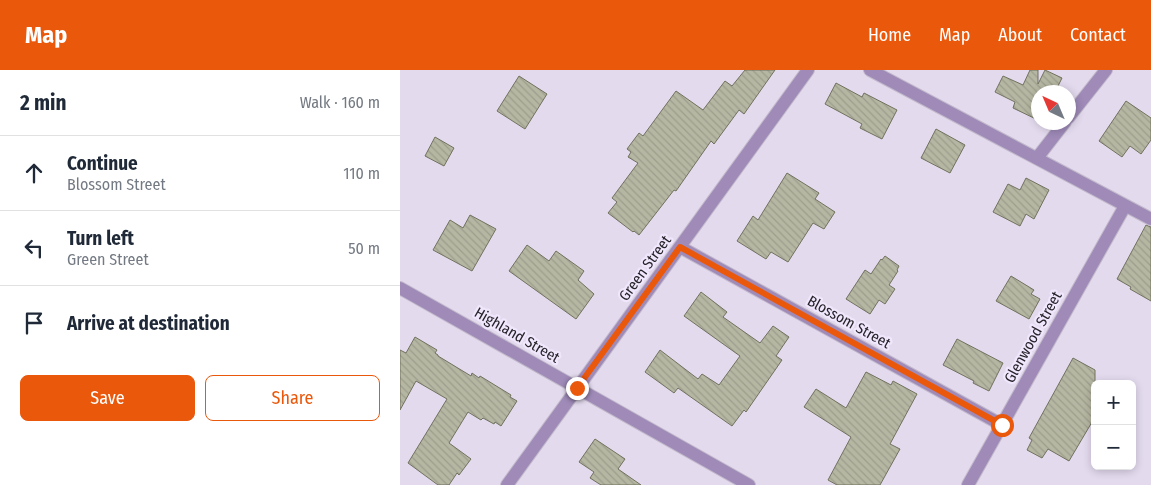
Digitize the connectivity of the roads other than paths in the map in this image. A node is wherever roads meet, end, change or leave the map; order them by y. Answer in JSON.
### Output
{"nodes":[{"id":1,"x":808,"y":70,"type":"edge"},
{"id":2,"x":870,"y":70,"type":"edge"},
{"id":3,"x":1106,"y":70,"type":"edge"},
{"id":4,"x":1076,"y":108,"type":"edge"},
{"id":5,"x":1059,"y":130,"type":"edge"},
{"id":6,"x":1037,"y":158,"type":"junction"},
{"id":7,"x":1125,"y":206,"type":"junction"},
{"id":8,"x":1151,"y":219,"type":"edge"},
{"id":9,"x":680,"y":247,"type":"junction"},
{"id":10,"x":400,"y":288,"type":"edge"},
{"id":11,"x":577,"y":388,"type":"junction"},
{"id":12,"x":1002,"y":425,"type":"junction"},
{"id":13,"x":507,"y":485,"type":"edge"},
{"id":14,"x":749,"y":485,"type":"edge"},
{"id":15,"x":968,"y":485,"type":"edge"}],
"edges":[{"from":1,"to":9,"type":"street","name":"Green Street"},
{"from":2,"to":6,"type":"street"},
{"from":3,"to":4,"type":"street"},
{"from":5,"to":6,"type":"street"},
{"from":6,"to":7,"type":"street"},
{"from":7,"to":8,"type":"street"},
{"from":7,"to":12,"type":"street","name":"Glenwood Street"},
{"from":9,"to":11,"type":"street","name":"Green Street"},
{"from":9,"to":12,"type":"street","name":"Blossom Street"},
{"from":10,"to":11,"type":"street","name":"Highland Street"},
{"from":11,"to":13,"type":"street","name":"Green Street"},
{"from":11,"to":14,"type":"street","name":"Highland Street"},
{"from":12,"to":15,"type":"street","name":"Glenwood Street"}]}
